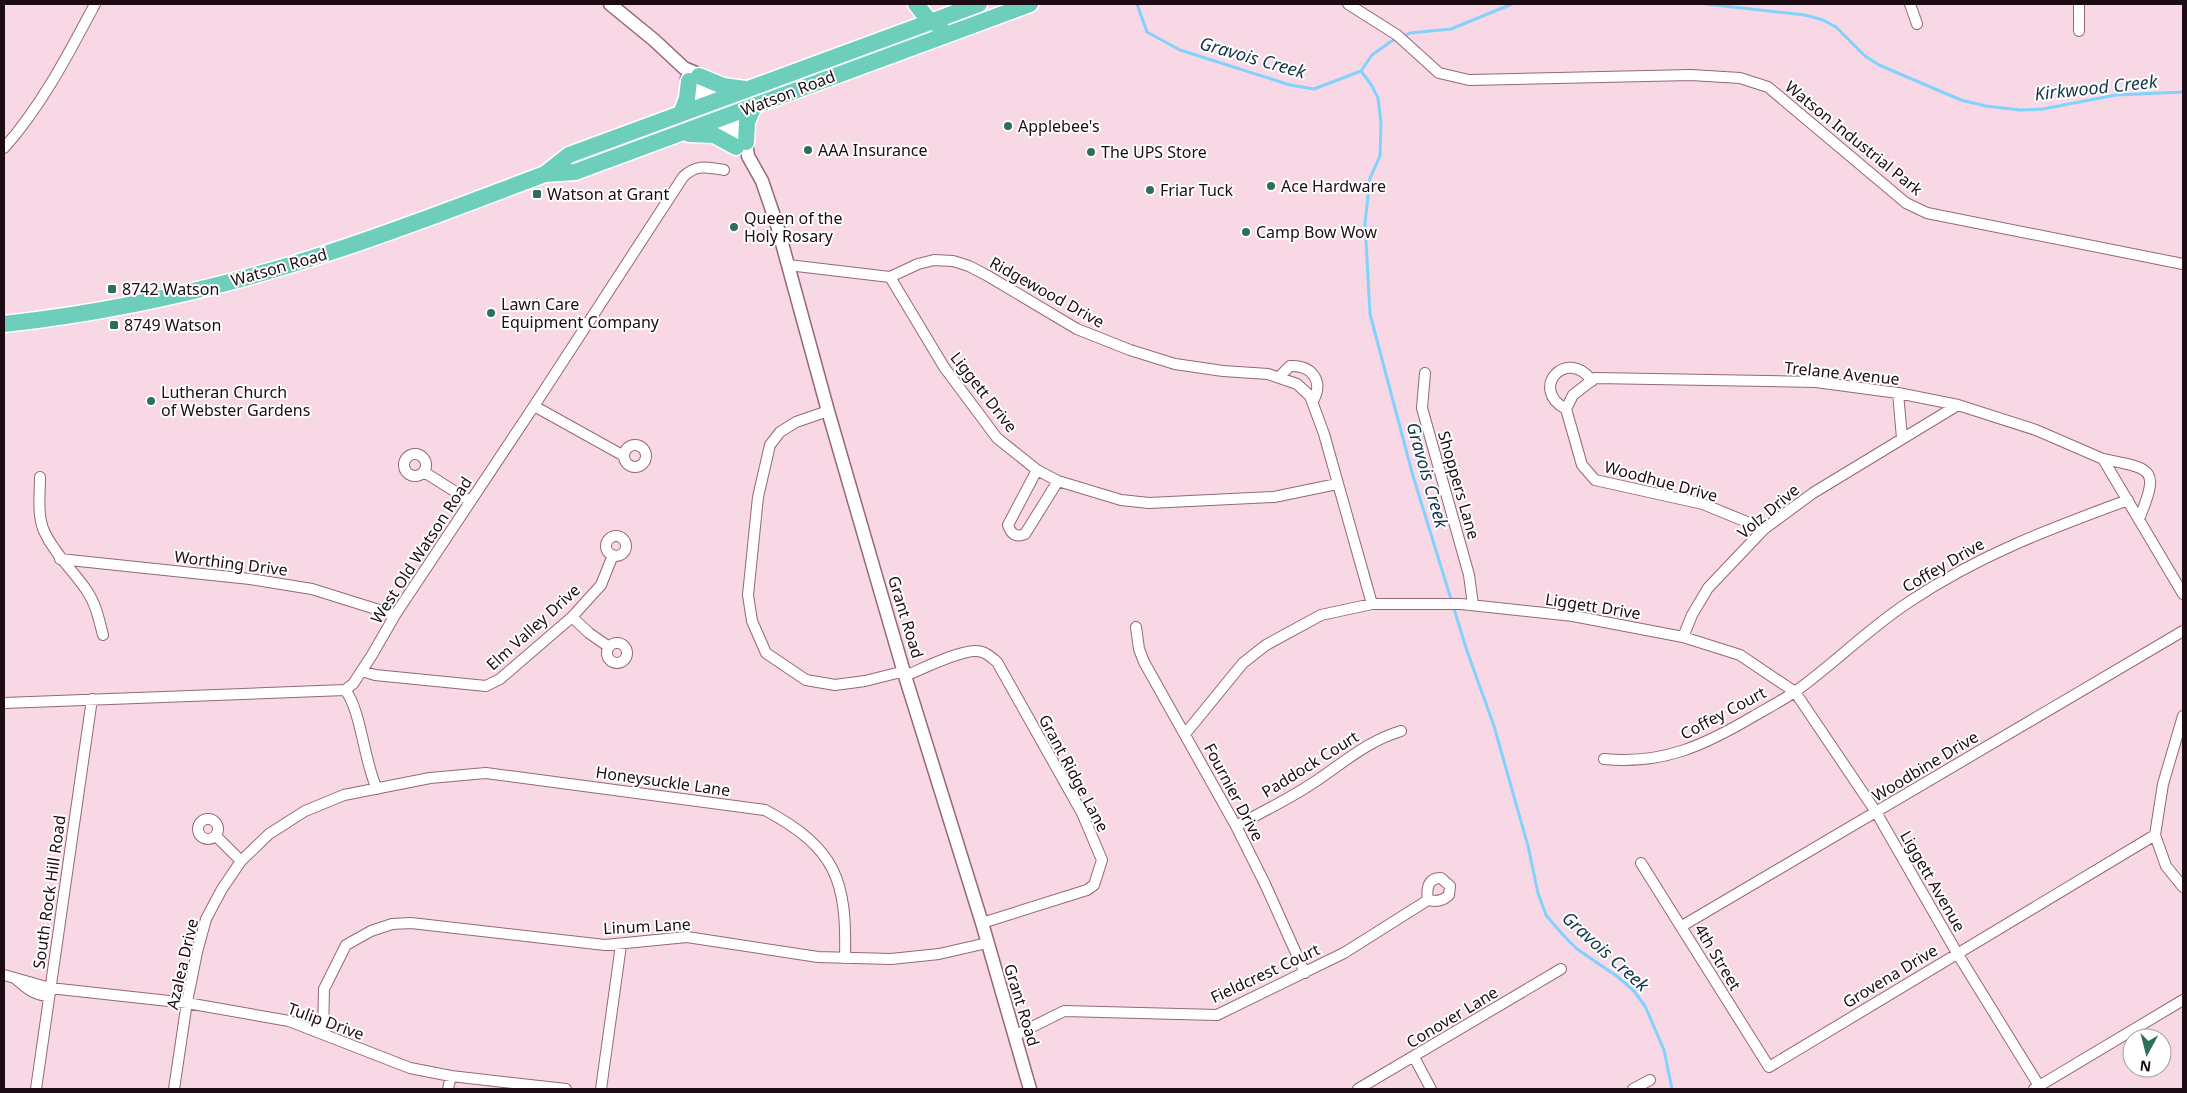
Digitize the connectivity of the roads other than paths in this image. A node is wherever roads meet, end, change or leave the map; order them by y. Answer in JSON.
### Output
{"nodes":[{"id":1,"x":95,"y":4,"type":"edge"},
{"id":2,"x":610,"y":4,"type":"edge"},
{"id":3,"x":914,"y":4,"type":"edge"},
{"id":4,"x":921,"y":4,"type":"edge"},
{"id":5,"x":979,"y":4,"type":"edge"},
{"id":6,"x":1030,"y":4,"type":"edge"},
{"id":7,"x":1348,"y":4,"type":"edge"},
{"id":8,"x":1910,"y":4,"type":"edge"},
{"id":9,"x":2079,"y":4,"type":"edge"},
{"id":10,"x":1917,"y":24,"type":"dead end"},
{"id":11,"x":944,"y":25,"type":"junction"},
{"id":12,"x":911,"y":29,"type":"junction"},
{"id":13,"x":2079,"y":31,"type":"dead end"},
{"id":14,"x":690,"y":75,"type":"junction"},
{"id":15,"x":747,"y":90,"type":"junction"},
{"id":16,"x":714,"y":102,"type":"junction"},
{"id":17,"x":754,"y":106,"type":"junction"},
{"id":18,"x":681,"y":114,"type":"junction"},
{"id":19,"x":724,"y":118,"type":"junction"},
{"id":20,"x":681,"y":133,"type":"junction"},
{"id":21,"x":4,"y":148,"type":"edge"},
{"id":22,"x":743,"y":148,"type":"junction"},
{"id":23,"x":724,"y":170,"type":"dead end"},
{"id":24,"x":545,"y":174,"type":"junction"},
{"id":25,"x":2183,"y":264,"type":"edge"},
{"id":26,"x":788,"y":265,"type":"junction"},
{"id":27,"x":890,"y":277,"type":"junction"},
{"id":28,"x":4,"y":324,"type":"edge"},
{"id":29,"x":1425,"y":373,"type":"dead end"},
{"id":30,"x":1280,"y":376,"type":"junction"},
{"id":31,"x":1592,"y":381,"type":"junction"},
{"id":32,"x":1898,"y":393,"type":"junction"},
{"id":33,"x":1313,"y":401,"type":"junction"},
{"id":34,"x":1958,"y":405,"type":"junction"},
{"id":35,"x":534,"y":406,"type":"junction"},
{"id":36,"x":1566,"y":409,"type":"junction"},
{"id":37,"x":828,"y":411,"type":"junction"},
{"id":38,"x":1902,"y":438,"type":"junction"},
{"id":39,"x":624,"y":456,"type":"dead end"},
{"id":40,"x":2103,"y":459,"type":"junction"},
{"id":41,"x":1037,"y":470,"type":"junction"},
{"id":42,"x":424,"y":472,"type":"dead end"},
{"id":43,"x":40,"y":477,"type":"dead end"},
{"id":44,"x":1058,"y":481,"type":"junction"},
{"id":45,"x":1337,"y":484,"type":"junction"},
{"id":46,"x":2128,"y":500,"type":"junction"},
{"id":47,"x":470,"y":501,"type":"junction"},
{"id":48,"x":2139,"y":519,"type":"junction"},
{"id":49,"x":1764,"y":529,"type":"junction"},
{"id":50,"x":613,"y":555,"type":"dead end"},
{"id":51,"x":60,"y":560,"type":"junction"},
{"id":52,"x":2183,"y":594,"type":"edge"},
{"id":53,"x":1372,"y":604,"type":"junction"},
{"id":54,"x":1473,"y":605,"type":"junction"},
{"id":55,"x":395,"y":615,"type":"junction"},
{"id":56,"x":572,"y":617,"type":"junction"},
{"id":57,"x":1136,"y":628,"type":"dead end"},
{"id":58,"x":2183,"y":631,"type":"edge"},
{"id":59,"x":103,"y":635,"type":"dead end"},
{"id":60,"x":1683,"y":637,"type":"junction"},
{"id":61,"x":610,"y":647,"type":"dead end"},
{"id":62,"x":362,"y":671,"type":"junction"},
{"id":63,"x":905,"y":673,"type":"junction"},
{"id":64,"x":345,"y":690,"type":"junction"},
{"id":65,"x":1795,"y":692,"type":"junction"},
{"id":66,"x":92,"y":700,"type":"junction"},
{"id":67,"x":4,"y":703,"type":"edge"},
{"id":68,"x":2183,"y":716,"type":"edge"},
{"id":69,"x":1401,"y":731,"type":"dead end"},
{"id":70,"x":1185,"y":734,"type":"junction"},
{"id":71,"x":1604,"y":759,"type":"dead end"},
{"id":72,"x":377,"y":789,"type":"junction"},
{"id":73,"x":1876,"y":812,"type":"junction"},
{"id":74,"x":1236,"y":826,"type":"junction"},
{"id":75,"x":2155,"y":835,"type":"junction"},
{"id":76,"x":216,"y":836,"type":"dead end"},
{"id":77,"x":241,"y":861,"type":"junction"},
{"id":78,"x":1641,"y":864,"type":"dead end"},
{"id":79,"x":2183,"y":887,"type":"edge"},
{"id":80,"x":1428,"y":900,"type":"dead end"},
{"id":81,"x":982,"y":924,"type":"junction"},
{"id":82,"x":1682,"y":926,"type":"junction"},
{"id":83,"x":987,"y":944,"type":"junction"},
{"id":84,"x":621,"y":945,"type":"junction"},
{"id":85,"x":1957,"y":954,"type":"junction"},
{"id":86,"x":845,"y":958,"type":"junction"},
{"id":87,"x":1561,"y":970,"type":"dead end"},
{"id":88,"x":1305,"y":973,"type":"junction"},
{"id":89,"x":4,"y":975,"type":"edge"},
{"id":90,"x":49,"y":992,"type":"junction"},
{"id":91,"x":2183,"y":1000,"type":"edge"},
{"id":92,"x":187,"y":1003,"type":"junction"},
{"id":93,"x":324,"y":1034,"type":"junction"},
{"id":94,"x":1014,"y":1036,"type":"junction"},
{"id":95,"x":1414,"y":1057,"type":"junction"},
{"id":96,"x":1769,"y":1067,"type":"joint"},
{"id":97,"x":451,"y":1076,"type":"junction"},
{"id":98,"x":1650,"y":1080,"type":"dead end"},
{"id":99,"x":2038,"y":1088,"type":"edge"},
{"id":100,"x":36,"y":1089,"type":"edge"},
{"id":101,"x":174,"y":1089,"type":"edge"},
{"id":102,"x":448,"y":1089,"type":"edge"},
{"id":103,"x":566,"y":1089,"type":"edge"},
{"id":104,"x":601,"y":1089,"type":"edge"},
{"id":105,"x":1030,"y":1089,"type":"edge"},
{"id":106,"x":1358,"y":1089,"type":"edge"},
{"id":107,"x":1431,"y":1089,"type":"edge"},
{"id":108,"x":1633,"y":1089,"type":"edge"}],
"edges":[{"from":1,"to":21,"type":"street"},
{"from":2,"to":14,"type":"street","name":"Grant Road"},
{"from":3,"to":11,"type":"main road"},
{"from":3,"to":12,"type":"main road"},
{"from":4,"to":11,"type":"main road"},
{"from":5,"to":11,"type":"main road","name":"Watson Road"},
{"from":6,"to":11,"type":"main road","name":"Watson Road"},
{"from":7,"to":25,"type":"street","name":"Watson Industrial Park"},
{"from":8,"to":10,"type":"street"},
{"from":9,"to":13,"type":"street"},
{"from":11,"to":12,"type":"main road","name":"Watson Road"},
{"from":11,"to":17,"type":"main road","name":"Watson Road"},
{"from":12,"to":15,"type":"main road","name":"Watson Road"},
{"from":14,"to":15,"type":"main road"},
{"from":14,"to":16,"type":"street","name":"Grant Road"},
{"from":14,"to":18,"type":"main road"},
{"from":15,"to":16,"type":"main road","name":"Watson Road"},
{"from":16,"to":18,"type":"main road","name":"Watson Road"},
{"from":16,"to":19,"type":"street","name":"Grant Road"},
{"from":17,"to":19,"type":"main road","name":"Watson Road"},
{"from":17,"to":22,"type":"main road"},
{"from":18,"to":24,"type":"main road","name":"Watson Road"},
{"from":19,"to":20,"type":"main road","name":"Watson Road"},
{"from":19,"to":22,"type":"street","name":"Grant Road"},
{"from":20,"to":22,"type":"main road"},
{"from":20,"to":24,"type":"main road","name":"Watson Road"},
{"from":22,"to":26,"type":"street","name":"Grant Road"},
{"from":23,"to":35,"type":"street","name":"West Old Watson Road"},
{"from":24,"to":28,"type":"main road","name":"Watson Road"},
{"from":26,"to":27,"type":"street"},
{"from":26,"to":37,"type":"street","name":"Grant Road"},
{"from":27,"to":30,"type":"street","name":"Ridgewood Drive"},
{"from":27,"to":41,"type":"street","name":"Liggett Drive"},
{"from":29,"to":54,"type":"street","name":"Shoppers Lane"},
{"from":30,"to":33,"type":"street","name":"Ridgewood Drive"},
{"from":30,"to":33,"type":"street","name":"Ridgewood Drive"},
{"from":31,"to":32,"type":"street","name":"Trelane Avenue"},
{"from":31,"to":36,"type":"street"},
{"from":31,"to":36,"type":"street","name":"Woodhue Drive"},
{"from":32,"to":34,"type":"street","name":"Trelane Avenue"},
{"from":32,"to":38,"type":"street"},
{"from":33,"to":45,"type":"street","name":"Ridgewood Drive"},
{"from":34,"to":38,"type":"street","name":"Volz Drive"},
{"from":34,"to":40,"type":"street","name":"Trelane Avenue"},
{"from":35,"to":39,"type":"street"},
{"from":35,"to":47,"type":"street","name":"West Old Watson Road"},
{"from":36,"to":49,"type":"street","name":"Woodhue Drive"},
{"from":37,"to":63,"type":"street","name":"Grant Road"},
{"from":37,"to":63,"type":"street","name":"Grant Ridge Lane"},
{"from":38,"to":49,"type":"street","name":"Volz Drive"},
{"from":40,"to":46,"type":"street"},
{"from":40,"to":48,"type":"street","name":"Trelane Avenue"},
{"from":41,"to":44,"type":"street","name":"Liggett Drive"},
{"from":41,"to":44,"type":"street"},
{"from":42,"to":47,"type":"street"},
{"from":43,"to":51,"type":"street"},
{"from":44,"to":45,"type":"street","name":"Liggett Drive"},
{"from":45,"to":53,"type":"street","name":"Ridgewood Drive"},
{"from":46,"to":48,"type":"street"},
{"from":46,"to":65,"type":"street","name":"Coffey Drive"},
{"from":47,"to":55,"type":"street","name":"West Old Watson Road"},
{"from":48,"to":52,"type":"street"},
{"from":49,"to":60,"type":"street","name":"Volz Drive"},
{"from":50,"to":56,"type":"street","name":"Elm Valley Drive"},
{"from":51,"to":55,"type":"street","name":"Worthing Drive"},
{"from":51,"to":59,"type":"street"},
{"from":53,"to":54,"type":"street","name":"Liggett Drive"},
{"from":53,"to":70,"type":"street","name":"Liggett Drive"},
{"from":54,"to":60,"type":"street","name":"Liggett Drive"},
{"from":55,"to":62,"type":"street","name":"West Old Watson Road"},
{"from":56,"to":61,"type":"street"},
{"from":56,"to":62,"type":"street","name":"Elm Valley Drive"},
{"from":57,"to":70,"type":"street","name":"Fournier Drive"},
{"from":58,"to":73,"type":"street","name":"Woodbine Drive"},
{"from":60,"to":65,"type":"street","name":"Liggett Drive"},
{"from":62,"to":64,"type":"street","name":"West Old Watson Road"},
{"from":63,"to":81,"type":"street","name":"Grant Road"},
{"from":63,"to":81,"type":"street","name":"Grant Ridge Lane"},
{"from":64,"to":66,"type":"street"},
{"from":64,"to":72,"type":"street"},
{"from":65,"to":71,"type":"street","name":"Coffey Court"},
{"from":65,"to":73,"type":"street","name":"Liggett Avenue"},
{"from":66,"to":67,"type":"street"},
{"from":66,"to":90,"type":"street","name":"South Rock Hill Road"},
{"from":68,"to":75,"type":"street"},
{"from":69,"to":74,"type":"street","name":"Paddock Court"},
{"from":70,"to":74,"type":"street","name":"Fournier Drive"},
{"from":72,"to":77,"type":"street","name":"Azalea Drive"},
{"from":72,"to":86,"type":"street","name":"Honeysuckle Lane"},
{"from":73,"to":82,"type":"street","name":"Woodbine Drive"},
{"from":73,"to":85,"type":"street","name":"Liggett Avenue"},
{"from":74,"to":88,"type":"street","name":"Fournier Drive"},
{"from":75,"to":79,"type":"street"},
{"from":75,"to":85,"type":"street","name":"Grovena Drive"},
{"from":76,"to":77,"type":"street"},
{"from":77,"to":92,"type":"street","name":"Azalea Drive"},
{"from":78,"to":82,"type":"street","name":"4th Street"},
{"from":80,"to":88,"type":"street","name":"Fieldcrest Court"},
{"from":81,"to":83,"type":"street","name":"Grant Road"},
{"from":82,"to":96,"type":"street","name":"4th Street"},
{"from":83,"to":86,"type":"street","name":"Linum Lane"},
{"from":83,"to":94,"type":"street","name":"Grant Road"},
{"from":84,"to":86,"type":"street","name":"Linum Lane"},
{"from":84,"to":93,"type":"street","name":"Linum Lane"},
{"from":84,"to":104,"type":"street"},
{"from":85,"to":96,"type":"street","name":"Grovena Drive"},
{"from":85,"to":99,"type":"street","name":"Liggett Avenue"},
{"from":87,"to":95,"type":"street","name":"Conover Lane"},
{"from":88,"to":94,"type":"street","name":"Fieldcrest Court"},
{"from":89,"to":90,"type":"street","name":"Tulip Drive"},
{"from":90,"to":92,"type":"street","name":"Tulip Drive"},
{"from":90,"to":100,"type":"street","name":"South Rock Hill Road"},
{"from":91,"to":99,"type":"street"},
{"from":92,"to":93,"type":"street","name":"Tulip Drive"},
{"from":92,"to":101,"type":"street","name":"Azalea Drive"},
{"from":93,"to":97,"type":"street","name":"Tulip Drive"},
{"from":94,"to":105,"type":"street","name":"Grant Road"},
{"from":95,"to":106,"type":"street","name":"Conover Lane"},
{"from":95,"to":107,"type":"street"},
{"from":97,"to":102,"type":"street"},
{"from":97,"to":103,"type":"street","name":"Tulip Drive"},
{"from":98,"to":108,"type":"street"}]}
